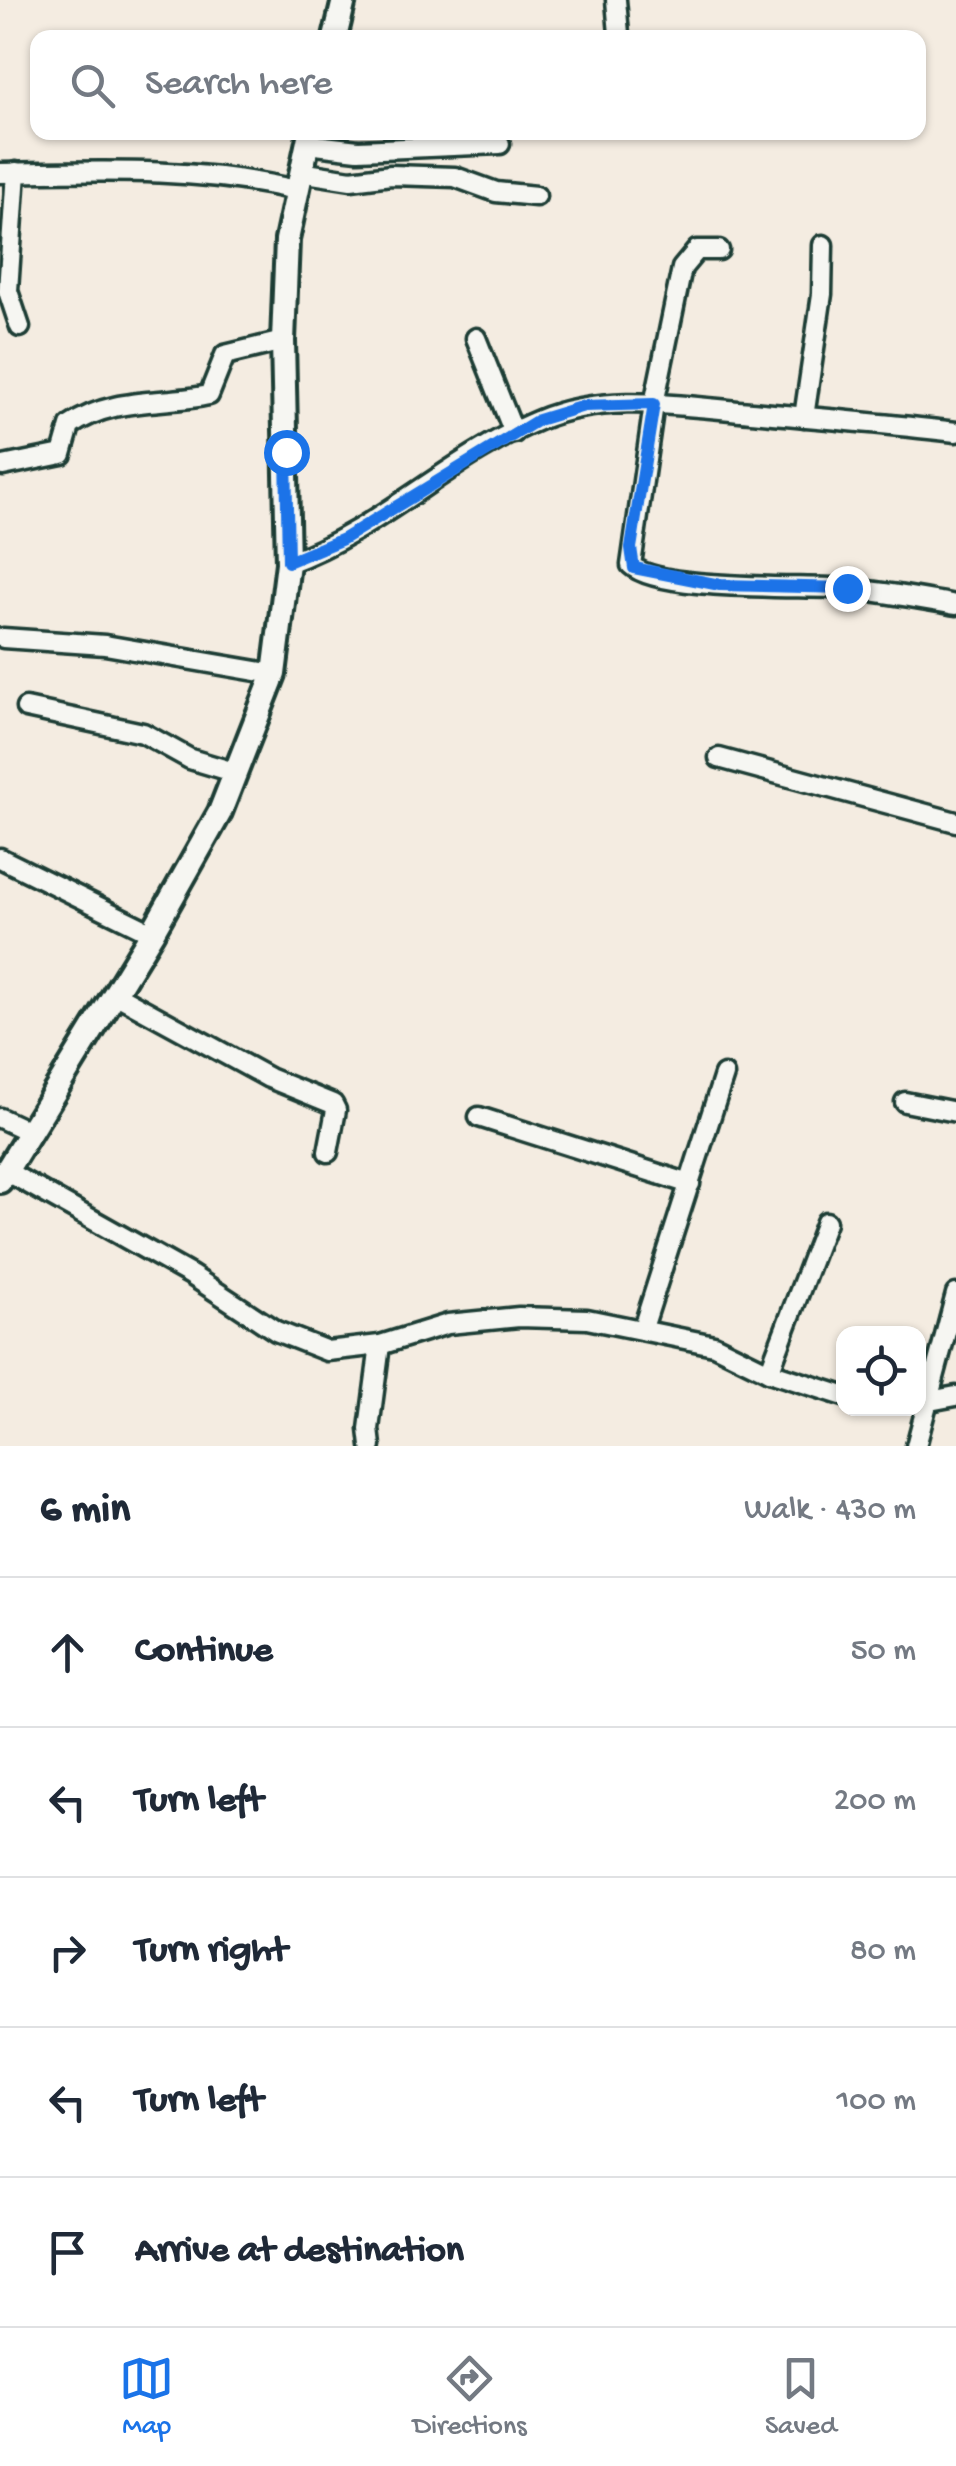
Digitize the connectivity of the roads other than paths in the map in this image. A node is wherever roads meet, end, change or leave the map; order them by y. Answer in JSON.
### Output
{"nodes":[{"id":1,"x":344,"y":0,"type":"edge"},
{"id":2,"x":616,"y":0,"type":"edge"},
{"id":3,"x":337,"y":30,"type":"edge"},
{"id":4,"x":619,"y":30,"type":"edge"},
{"id":5,"x":308,"y":140,"type":"edge"},
{"id":6,"x":316,"y":140,"type":"edge"},
{"id":7,"x":500,"y":144,"type":"dead end"},
{"id":8,"x":8,"y":173,"type":"edge"},
{"id":9,"x":298,"y":181,"type":"junction"},
{"id":10,"x":536,"y":196,"type":"dead end"},
{"id":11,"x":823,"y":245,"type":"dead end"},
{"id":12,"x":718,"y":250,"type":"dead end"},
{"id":13,"x":20,"y":327,"type":"dead end"},
{"id":14,"x":476,"y":338,"type":"dead end"},
{"id":15,"x":283,"y":341,"type":"junction"},
{"id":16,"x":654,"y":404,"type":"junction"},
{"id":17,"x":804,"y":417,"type":"junction"},
{"id":18,"x":956,"y":432,"type":"edge"},
{"id":19,"x":514,"y":433,"type":"junction"},
{"id":20,"x":3,"y":466,"type":"dead end"},
{"id":21,"x":288,"y":562,"type":"junction"},
{"id":22,"x":956,"y":605,"type":"edge"},
{"id":23,"x":3,"y":638,"type":"dead end"},
{"id":24,"x":274,"y":674,"type":"junction"},
{"id":25,"x":26,"y":708,"type":"dead end"},
{"id":26,"x":719,"y":758,"type":"dead end"},
{"id":27,"x":237,"y":774,"type":"junction"},
{"id":28,"x":956,"y":822,"type":"edge"},
{"id":29,"x":0,"y":858,"type":"edge"},
{"id":30,"x":152,"y":933,"type":"junction"},
{"id":31,"x":115,"y":994,"type":"junction"},
{"id":32,"x":724,"y":1074,"type":"dead end"},
{"id":33,"x":906,"y":1102,"type":"dead end"},
{"id":34,"x":956,"y":1112,"type":"edge"},
{"id":35,"x":478,"y":1117,"type":"dead end"},
{"id":36,"x":0,"y":1118,"type":"edge"},
{"id":37,"x":30,"y":1132,"type":"junction"},
{"id":38,"x":328,"y":1152,"type":"dead end"},
{"id":39,"x":3,"y":1176,"type":"edge"},
{"id":40,"x":690,"y":1184,"type":"junction"},
{"id":41,"x":826,"y":1222,"type":"dead end"},
{"id":42,"x":956,"y":1294,"type":"edge"},
{"id":43,"x":643,"y":1328,"type":"junction"},
{"id":44,"x":380,"y":1345,"type":"junction"},
{"id":45,"x":769,"y":1372,"type":"junction"},
{"id":46,"x":836,"y":1393,"type":"edge"},
{"id":47,"x":926,"y":1393,"type":"edge"},
{"id":48,"x":956,"y":1396,"type":"edge"},
{"id":49,"x":926,"y":1402,"type":"edge"},
{"id":50,"x":921,"y":1416,"type":"edge"},
{"id":51,"x":371,"y":1446,"type":"edge"},
{"id":52,"x":916,"y":1446,"type":"edge"}],
"edges":[{"from":1,"to":3,"type":"main road"},
{"from":2,"to":4,"type":"street"},
{"from":5,"to":9,"type":"main road"},
{"from":6,"to":7,"type":"street"},
{"from":8,"to":9,"type":"street"},
{"from":8,"to":13,"type":"street"},
{"from":9,"to":10,"type":"street"},
{"from":9,"to":15,"type":"main road"},
{"from":11,"to":17,"type":"street"},
{"from":12,"to":16,"type":"street"},
{"from":14,"to":19,"type":"street"},
{"from":15,"to":20,"type":"street"},
{"from":15,"to":21,"type":"main road"},
{"from":16,"to":17,"type":"street"},
{"from":16,"to":19,"type":"street"},
{"from":16,"to":22,"type":"street"},
{"from":17,"to":18,"type":"street"},
{"from":19,"to":21,"type":"street"},
{"from":21,"to":24,"type":"main road"},
{"from":23,"to":24,"type":"street"},
{"from":24,"to":27,"type":"main road"},
{"from":25,"to":27,"type":"street"},
{"from":26,"to":28,"type":"street"},
{"from":27,"to":30,"type":"main road"},
{"from":29,"to":30,"type":"street"},
{"from":30,"to":31,"type":"main road"},
{"from":31,"to":37,"type":"main road"},
{"from":31,"to":38,"type":"street"},
{"from":32,"to":40,"type":"street"},
{"from":33,"to":34,"type":"street"},
{"from":35,"to":40,"type":"street"},
{"from":36,"to":37,"type":"street"},
{"from":37,"to":39,"type":"main road"},
{"from":39,"to":44,"type":"street"},
{"from":40,"to":43,"type":"street"},
{"from":41,"to":45,"type":"street"},
{"from":42,"to":47,"type":"street"},
{"from":43,"to":44,"type":"street"},
{"from":43,"to":45,"type":"street"},
{"from":44,"to":51,"type":"street"},
{"from":45,"to":46,"type":"street"},
{"from":48,"to":49,"type":"street"},
{"from":50,"to":52,"type":"street"}]}
